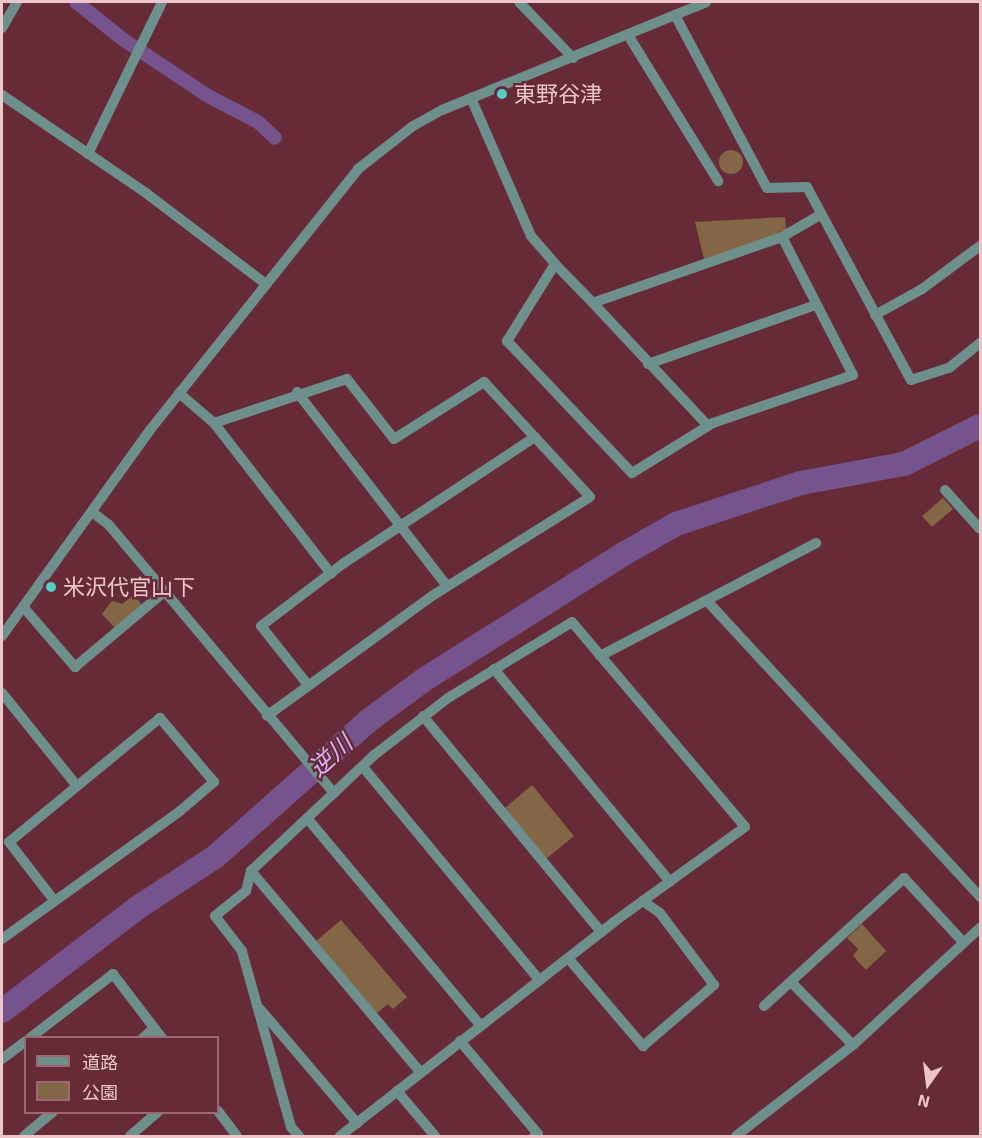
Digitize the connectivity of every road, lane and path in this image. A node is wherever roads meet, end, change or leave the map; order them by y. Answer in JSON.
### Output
{"nodes":[{"id":1,"x":17,"y":2,"type":"edge"},
{"id":2,"x":162,"y":2,"type":"edge"},
{"id":3,"x":519,"y":2,"type":"edge"},
{"id":4,"x":706,"y":2,"type":"edge"},
{"id":5,"x":693,"y":4,"type":"edge"},
{"id":6,"x":675,"y":15,"type":"junction"},
{"id":7,"x":2,"y":28,"type":"edge"},
{"id":8,"x":628,"y":35,"type":"junction"},
{"id":9,"x":573,"y":58,"type":"junction"},
{"id":10,"x":2,"y":95,"type":"edge"},
{"id":11,"x":471,"y":98,"type":"junction"},
{"id":12,"x":88,"y":154,"type":"junction"},
{"id":13,"x":718,"y":182,"type":"dead end"},
{"id":14,"x":820,"y":215,"type":"junction"},
{"id":15,"x":782,"y":237,"type":"junction"},
{"id":16,"x":981,"y":246,"type":"edge"},
{"id":17,"x":555,"y":264,"type":"junction"},
{"id":18,"x":266,"y":284,"type":"junction"},
{"id":19,"x":593,"y":303,"type":"junction"},
{"id":20,"x":816,"y":304,"type":"junction"},
{"id":21,"x":875,"y":315,"type":"junction"},
{"id":22,"x":981,"y":344,"type":"edge"},
{"id":23,"x":648,"y":364,"type":"junction"},
{"id":24,"x":179,"y":393,"type":"junction"},
{"id":25,"x":297,"y":393,"type":"junction"},
{"id":26,"x":214,"y":423,"type":"junction"},
{"id":27,"x":708,"y":426,"type":"junction"},
{"id":28,"x":535,"y":437,"type":"junction"},
{"id":29,"x":945,"y":490,"type":"dead end"},
{"id":30,"x":92,"y":512,"type":"junction"},
{"id":31,"x":401,"y":525,"type":"junction"},
{"id":32,"x":979,"y":525,"type":"edge"},
{"id":33,"x":816,"y":543,"type":"dead end"},
{"id":34,"x":331,"y":574,"type":"junction"},
{"id":35,"x":447,"y":586,"type":"junction"},
{"id":36,"x":163,"y":592,"type":"junction"},
{"id":37,"x":709,"y":603,"type":"junction"},
{"id":38,"x":25,"y":609,"type":"junction"},
{"id":39,"x":2,"y":636,"type":"edge"},
{"id":40,"x":600,"y":656,"type":"junction"},
{"id":41,"x":494,"y":669,"type":"junction"},
{"id":42,"x":308,"y":685,"type":"junction"},
{"id":43,"x":2,"y":693,"type":"edge"},
{"id":44,"x":267,"y":716,"type":"junction"},
{"id":45,"x":423,"y":716,"type":"junction"},
{"id":46,"x":363,"y":767,"type":"junction"},
{"id":47,"x":77,"y":786,"type":"junction"},
{"id":48,"x":334,"y":793,"type":"junction"},
{"id":49,"x":307,"y":818,"type":"junction"},
{"id":50,"x":5,"y":838,"type":"edge"},
{"id":51,"x":251,"y":872,"type":"junction"},
{"id":52,"x":670,"y":882,"type":"junction"},
{"id":53,"x":981,"y":897,"type":"edge"},
{"id":54,"x":53,"y":899,"type":"junction"},
{"id":55,"x":643,"y":901,"type":"junction"},
{"id":56,"x":981,"y":928,"type":"edge"},
{"id":57,"x":601,"y":932,"type":"junction"},
{"id":58,"x":2,"y":939,"type":"edge"},
{"id":59,"x":964,"y":943,"type":"junction"},
{"id":60,"x":568,"y":958,"type":"junction"},
{"id":61,"x":539,"y":980,"type":"junction"},
{"id":62,"x":791,"y":982,"type":"junction"},
{"id":63,"x":257,"y":1005,"type":"junction"},
{"id":64,"x":764,"y":1006,"type":"dead end"},
{"id":65,"x":480,"y":1025,"type":"junction"},
{"id":66,"x":154,"y":1028,"type":"junction"},
{"id":67,"x":33,"y":1036,"type":"edge"},
{"id":68,"x":145,"y":1036,"type":"edge"},
{"id":69,"x":160,"y":1036,"type":"edge"},
{"id":70,"x":460,"y":1041,"type":"junction"},
{"id":71,"x":24,"y":1042,"type":"edge"},
{"id":72,"x":853,"y":1045,"type":"junction"},
{"id":73,"x":2,"y":1059,"type":"edge"},
{"id":74,"x":420,"y":1072,"type":"junction"},
{"id":75,"x":397,"y":1091,"type":"junction"},
{"id":76,"x":219,"y":1112,"type":"edge"},
{"id":77,"x":52,"y":1114,"type":"edge"},
{"id":78,"x":157,"y":1114,"type":"edge"},
{"id":79,"x":357,"y":1123,"type":"junction"},
{"id":80,"x":24,"y":1137,"type":"edge"},
{"id":81,"x":130,"y":1137,"type":"edge"},
{"id":82,"x":237,"y":1137,"type":"edge"},
{"id":83,"x":298,"y":1137,"type":"edge"},
{"id":84,"x":340,"y":1137,"type":"edge"},
{"id":85,"x":435,"y":1137,"type":"edge"},
{"id":86,"x":534,"y":1137,"type":"edge"},
{"id":87,"x":736,"y":1137,"type":"edge"}],
"edges":[{"from":1,"to":7,"type":"street"},
{"from":2,"to":12,"type":"street"},
{"from":3,"to":9,"type":"street"},
{"from":4,"to":5,"type":"street"},
{"from":5,"to":6,"type":"street"},
{"from":6,"to":8,"type":"street"},
{"from":6,"to":14,"type":"street"},
{"from":8,"to":9,"type":"street"},
{"from":8,"to":13,"type":"street"},
{"from":9,"to":11,"type":"street"},
{"from":10,"to":12,"type":"street"},
{"from":11,"to":17,"type":"street"},
{"from":11,"to":18,"type":"street"},
{"from":12,"to":18,"type":"street"},
{"from":14,"to":15,"type":"street"},
{"from":14,"to":21,"type":"street"},
{"from":15,"to":19,"type":"street"},
{"from":15,"to":20,"type":"street"},
{"from":16,"to":21,"type":"street"},
{"from":17,"to":19,"type":"street"},
{"from":17,"to":27,"type":"street"},
{"from":18,"to":24,"type":"street"},
{"from":19,"to":23,"type":"street"},
{"from":20,"to":23,"type":"street"},
{"from":20,"to":27,"type":"street"},
{"from":21,"to":22,"type":"street"},
{"from":23,"to":27,"type":"street"},
{"from":24,"to":26,"type":"street"},
{"from":24,"to":30,"type":"street"},
{"from":25,"to":26,"type":"street"},
{"from":25,"to":28,"type":"street"},
{"from":25,"to":31,"type":"street"},
{"from":26,"to":34,"type":"street"},
{"from":28,"to":31,"type":"street"},
{"from":28,"to":35,"type":"street"},
{"from":29,"to":32,"type":"street"},
{"from":30,"to":36,"type":"street"},
{"from":30,"to":38,"type":"street"},
{"from":31,"to":34,"type":"street"},
{"from":31,"to":35,"type":"street"},
{"from":33,"to":37,"type":"street"},
{"from":34,"to":42,"type":"street"},
{"from":35,"to":42,"type":"street"},
{"from":36,"to":38,"type":"street"},
{"from":36,"to":44,"type":"street"},
{"from":37,"to":40,"type":"street"},
{"from":37,"to":53,"type":"street"},
{"from":38,"to":39,"type":"street"},
{"from":40,"to":41,"type":"street"},
{"from":40,"to":52,"type":"street"},
{"from":41,"to":45,"type":"street"},
{"from":41,"to":52,"type":"street"},
{"from":42,"to":44,"type":"street"},
{"from":43,"to":47,"type":"street"},
{"from":44,"to":48,"type":"street"},
{"from":45,"to":46,"type":"street"},
{"from":45,"to":57,"type":"street"},
{"from":46,"to":48,"type":"street"},
{"from":46,"to":61,"type":"street"},
{"from":47,"to":50,"type":"street"},
{"from":47,"to":54,"type":"street"},
{"from":48,"to":49,"type":"street"},
{"from":49,"to":51,"type":"street"},
{"from":49,"to":65,"type":"street"},
{"from":50,"to":54,"type":"street"},
{"from":51,"to":63,"type":"street"},
{"from":51,"to":74,"type":"street"},
{"from":52,"to":55,"type":"street"},
{"from":54,"to":58,"type":"street"},
{"from":55,"to":57,"type":"street"},
{"from":55,"to":60,"type":"street"},
{"from":56,"to":59,"type":"street"},
{"from":57,"to":60,"type":"street"},
{"from":59,"to":62,"type":"street"},
{"from":59,"to":72,"type":"street"},
{"from":60,"to":61,"type":"street"},
{"from":61,"to":65,"type":"street"},
{"from":62,"to":64,"type":"street"},
{"from":62,"to":72,"type":"street"},
{"from":63,"to":79,"type":"street"},
{"from":63,"to":83,"type":"street"},
{"from":65,"to":70,"type":"street"},
{"from":66,"to":67,"type":"street"},
{"from":66,"to":68,"type":"street"},
{"from":66,"to":69,"type":"street"},
{"from":70,"to":74,"type":"street"},
{"from":70,"to":86,"type":"street"},
{"from":71,"to":73,"type":"street"},
{"from":72,"to":87,"type":"street"},
{"from":74,"to":75,"type":"street"},
{"from":75,"to":79,"type":"street"},
{"from":75,"to":85,"type":"street"},
{"from":76,"to":82,"type":"street"},
{"from":77,"to":80,"type":"street"},
{"from":78,"to":81,"type":"street"},
{"from":79,"to":84,"type":"street"}]}
